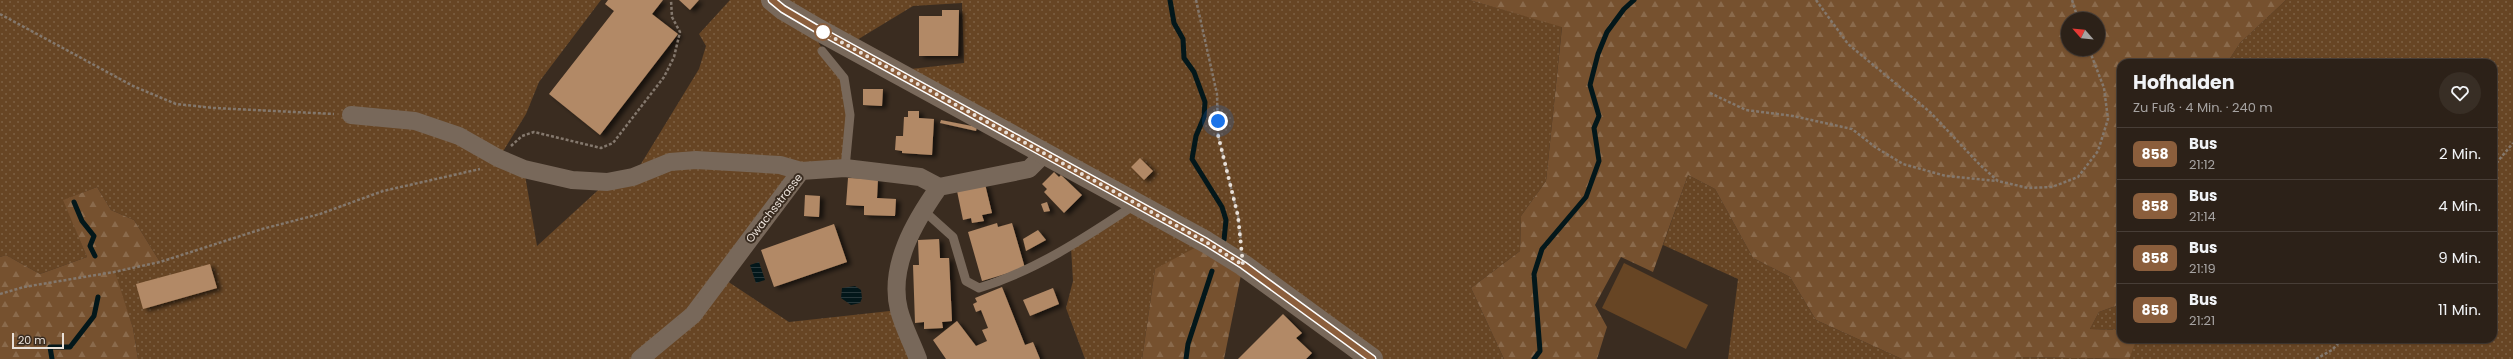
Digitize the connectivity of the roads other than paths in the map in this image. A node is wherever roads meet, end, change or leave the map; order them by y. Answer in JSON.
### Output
{"nodes":[{"id":1,"x":772,"y":0,"type":"edge"},
{"id":2,"x":822,"y":51,"type":"dead end"},
{"id":3,"x":350,"y":114,"type":"road end"},
{"id":4,"x":1044,"y":154,"type":"junction"},
{"id":5,"x":845,"y":168,"type":"junction"},
{"id":6,"x":801,"y":171,"type":"junction"},
{"id":7,"x":939,"y":187,"type":"junction"},
{"id":8,"x":1136,"y":204,"type":"junction"},
{"id":9,"x":923,"y":210,"type":"junction"},
{"id":10,"x":640,"y":359,"type":"edge"},
{"id":11,"x":918,"y":359,"type":"edge"},
{"id":12,"x":1372,"y":359,"type":"edge"}],
"edges":[{"from":1,"to":4,"type":"street"},
{"from":2,"to":5,"type":"lane"},
{"from":3,"to":6,"type":"street"},
{"from":4,"to":7,"type":"street"},
{"from":4,"to":8,"type":"street"},
{"from":5,"to":6,"type":"street","name":"Owachsstrasse"},
{"from":5,"to":7,"type":"street","name":"Owachsstrasse"},
{"from":6,"to":10,"type":"street","name":"Owachsstrasse"},
{"from":7,"to":9,"type":"street"},
{"from":8,"to":9,"type":"lane"},
{"from":8,"to":12,"type":"street"},
{"from":9,"to":11,"type":"street"}]}
